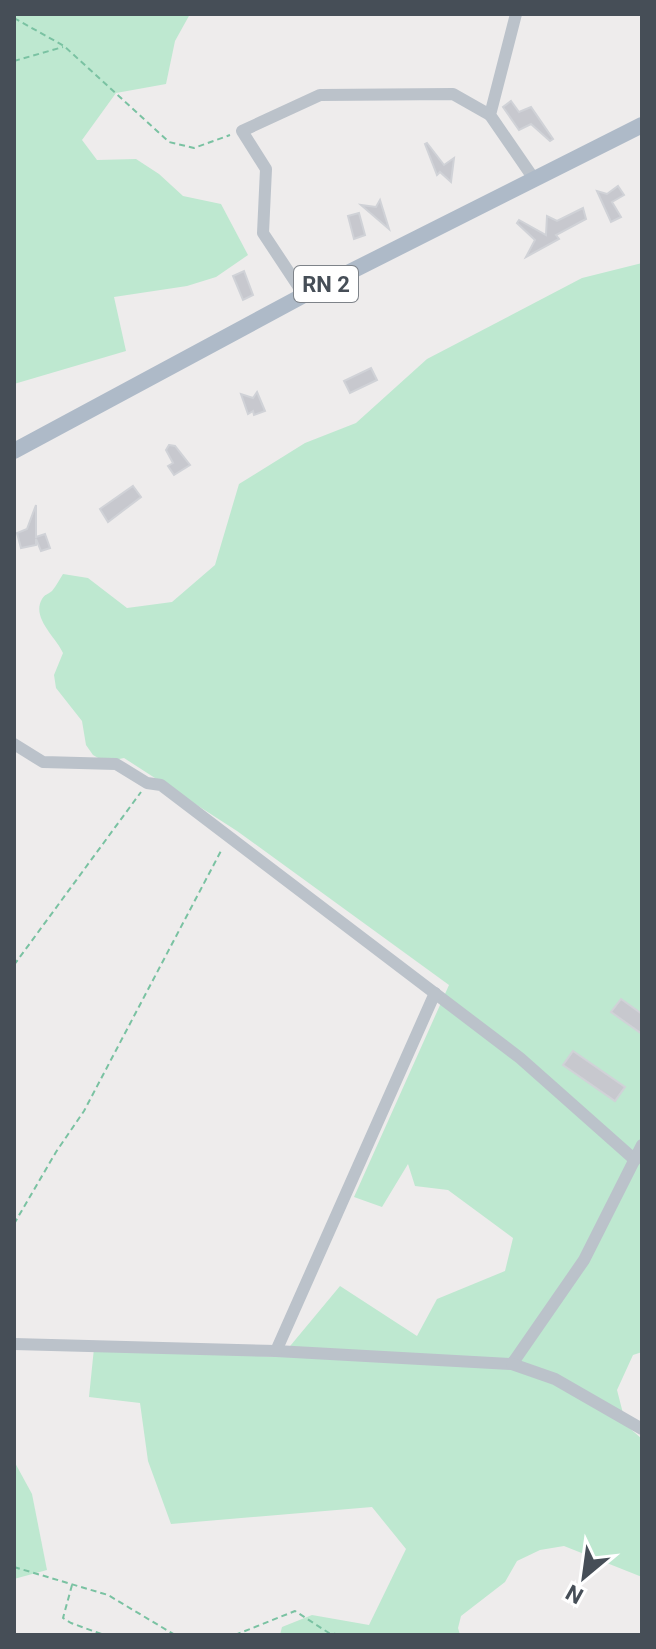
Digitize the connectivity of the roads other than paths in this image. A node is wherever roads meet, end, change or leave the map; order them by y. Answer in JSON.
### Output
{"nodes":[{"id":1,"x":516,"y":14,"type":"edge"},
{"id":2,"x":490,"y":115,"type":"junction"},
{"id":3,"x":642,"y":125,"type":"edge"},
{"id":4,"x":534,"y":179,"type":"junction"},
{"id":5,"x":304,"y":295,"type":"junction"},
{"id":6,"x":14,"y":451,"type":"edge"},
{"id":7,"x":14,"y":744,"type":"edge"},
{"id":8,"x":435,"y":993,"type":"junction"},
{"id":9,"x":642,"y":1145,"type":"edge"},
{"id":10,"x":635,"y":1160,"type":"junction"},
{"id":11,"x":14,"y":1344,"type":"edge"},
{"id":12,"x":276,"y":1351,"type":"junction"},
{"id":13,"x":512,"y":1364,"type":"junction"},
{"id":14,"x":642,"y":1429,"type":"edge"}],
"edges":[{"from":1,"to":2,"type":"street"},
{"from":2,"to":4,"type":"street"},
{"from":2,"to":5,"type":"street"},
{"from":3,"to":4,"type":"main road","number":"RN 2"},
{"from":4,"to":5,"type":"main road","number":"RN 2"},
{"from":5,"to":6,"type":"main road","number":"RN 2"},
{"from":7,"to":8,"type":"street"},
{"from":8,"to":10,"type":"street"},
{"from":8,"to":12,"type":"street"},
{"from":9,"to":10,"type":"street"},
{"from":10,"to":13,"type":"street"},
{"from":11,"to":12,"type":"street"},
{"from":12,"to":13,"type":"street"},
{"from":13,"to":14,"type":"street"}]}
